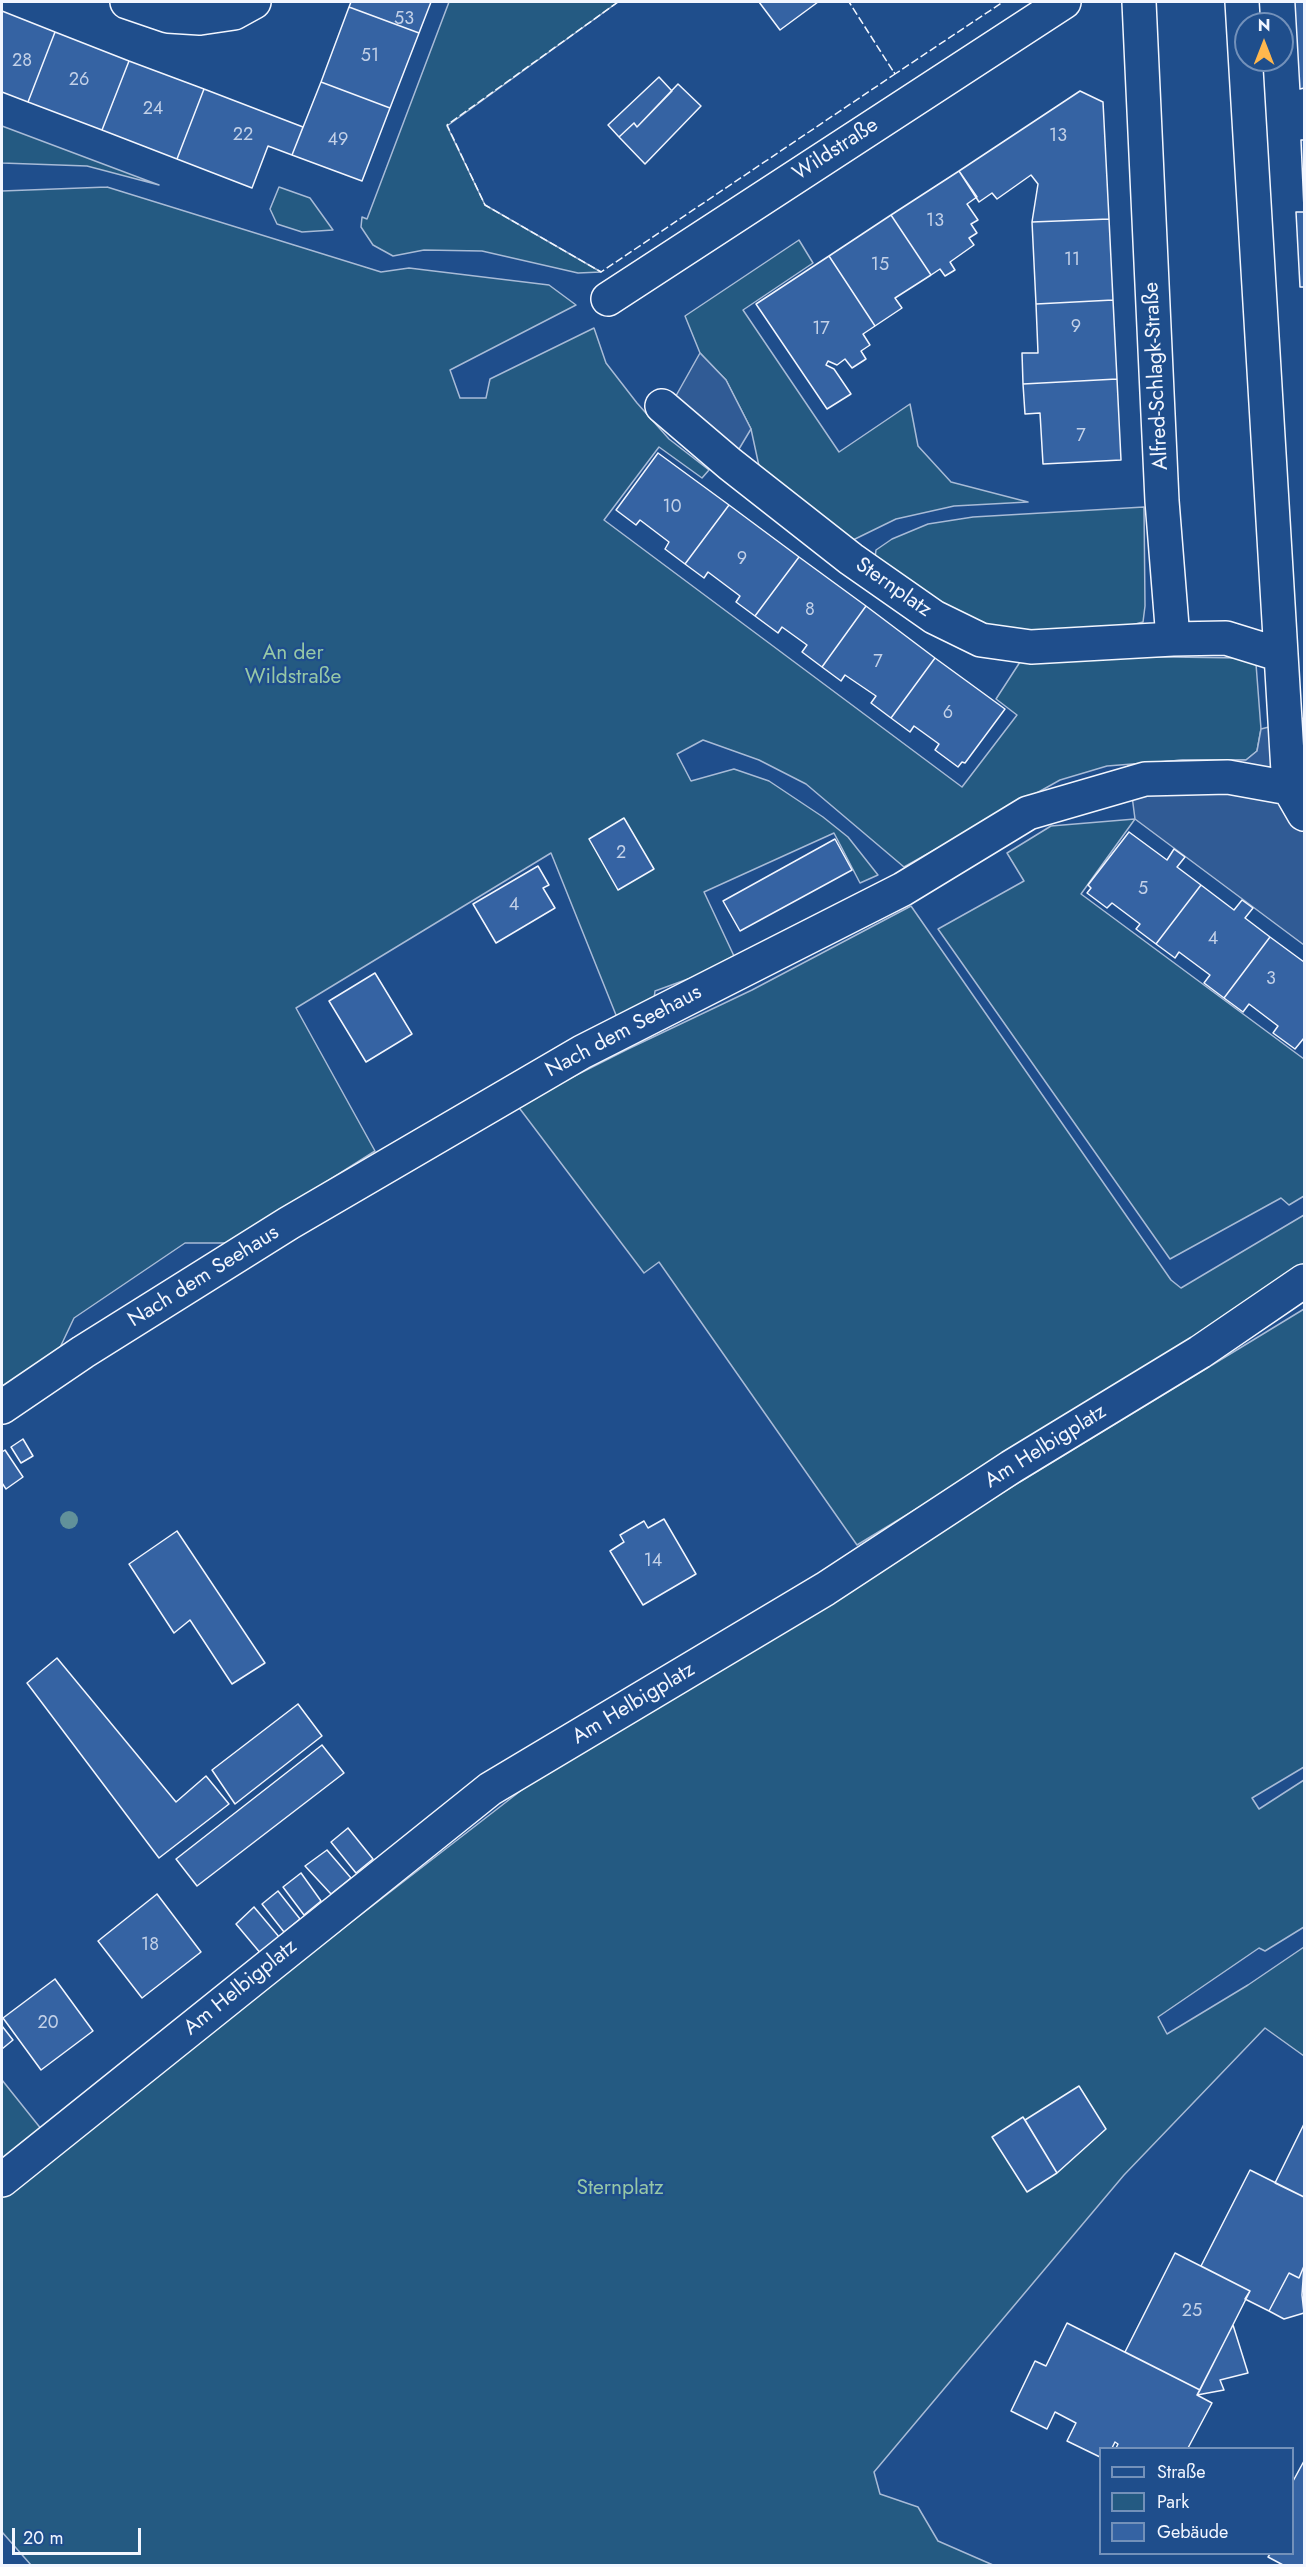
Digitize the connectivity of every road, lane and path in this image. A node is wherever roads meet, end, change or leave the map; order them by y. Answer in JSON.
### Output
{"nodes":[{"id":1,"x":127,"y":2,"type":"edge"},
{"id":2,"x":254,"y":2,"type":"edge"},
{"id":3,"x":1064,"y":2,"type":"edge"},
{"id":4,"x":1139,"y":2,"type":"edge"},
{"id":5,"x":1242,"y":2,"type":"edge"},
{"id":6,"x":608,"y":299,"type":"dead end"},
{"id":7,"x":662,"y":406,"type":"dead end"},
{"id":8,"x":1173,"y":639,"type":"junction"},
{"id":9,"x":1281,"y":655,"type":"junction"},
{"id":10,"x":1299,"y":797,"type":"edge"},
{"id":11,"x":1305,"y":1281,"type":"edge"},
{"id":12,"x":2,"y":1407,"type":"edge"},
{"id":13,"x":2,"y":2180,"type":"edge"}],
"edges":[{"from":1,"to":2,"type":"street"},
{"from":3,"to":6,"type":"street","name":"Wildstraße"},
{"from":4,"to":8,"type":"street","name":"Alfred-Schlagk-Straße"},
{"from":5,"to":9,"type":"street"},
{"from":7,"to":8,"type":"street","name":"Sternplatz"},
{"from":8,"to":9,"type":"street"},
{"from":9,"to":10,"type":"street"},
{"from":10,"to":12,"type":"street","name":"Nach dem Seehaus"},
{"from":11,"to":13,"type":"street","name":"Am Helbigplatz"}]}
